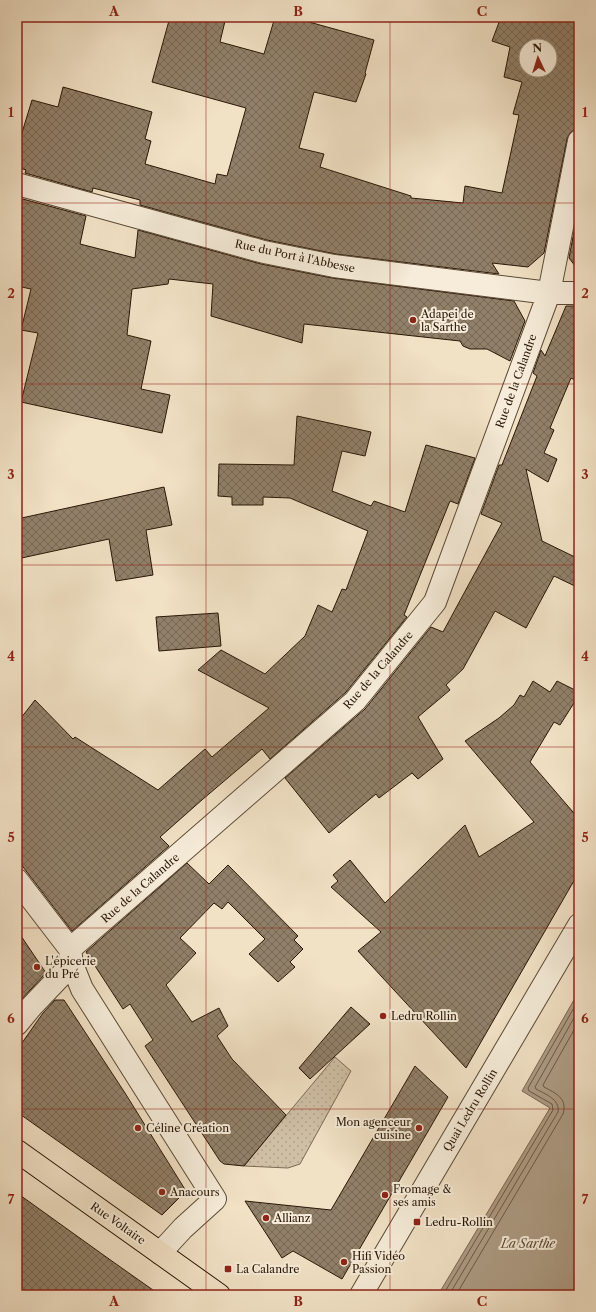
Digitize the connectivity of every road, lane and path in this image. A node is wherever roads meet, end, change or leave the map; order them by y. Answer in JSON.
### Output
{"nodes":[{"id":1,"x":579,"y":141,"type":"edge"},
{"id":2,"x":17,"y":184,"type":"edge"},
{"id":3,"x":549,"y":293,"type":"junction"},
{"id":4,"x":579,"y":294,"type":"edge"},
{"id":5,"x":17,"y":880,"type":"edge"},
{"id":6,"x":579,"y":925,"type":"edge"},
{"id":7,"x":71,"y":957,"type":"junction"},
{"id":8,"x":17,"y":1024,"type":"edge"},
{"id":9,"x":17,"y":1151,"type":"edge"},
{"id":10,"x":160,"y":1253,"type":"junction"},
{"id":11,"x":219,"y":1295,"type":"edge"},
{"id":12,"x":361,"y":1295,"type":"edge"}],
"edges":[{"from":1,"to":3,"type":"street","name":"Rue de la Calandre"},
{"from":2,"to":3,"type":"street","name":"Rue du Port à l'Abbesse"},
{"from":3,"to":4,"type":"street","name":"Rue du Port à l'Abbesse"},
{"from":3,"to":7,"type":"street","name":"Rue de la Calandre"},
{"from":5,"to":7,"type":"street"},
{"from":6,"to":12,"type":"street","name":"Quai Ledru Rollin"},
{"from":7,"to":8,"type":"street","name":"Rue de la Calandre"},
{"from":7,"to":10,"type":"street"},
{"from":9,"to":10,"type":"main road","name":"Rue Voltaire"},
{"from":10,"to":11,"type":"main road","name":"Rue Voltaire"}]}
